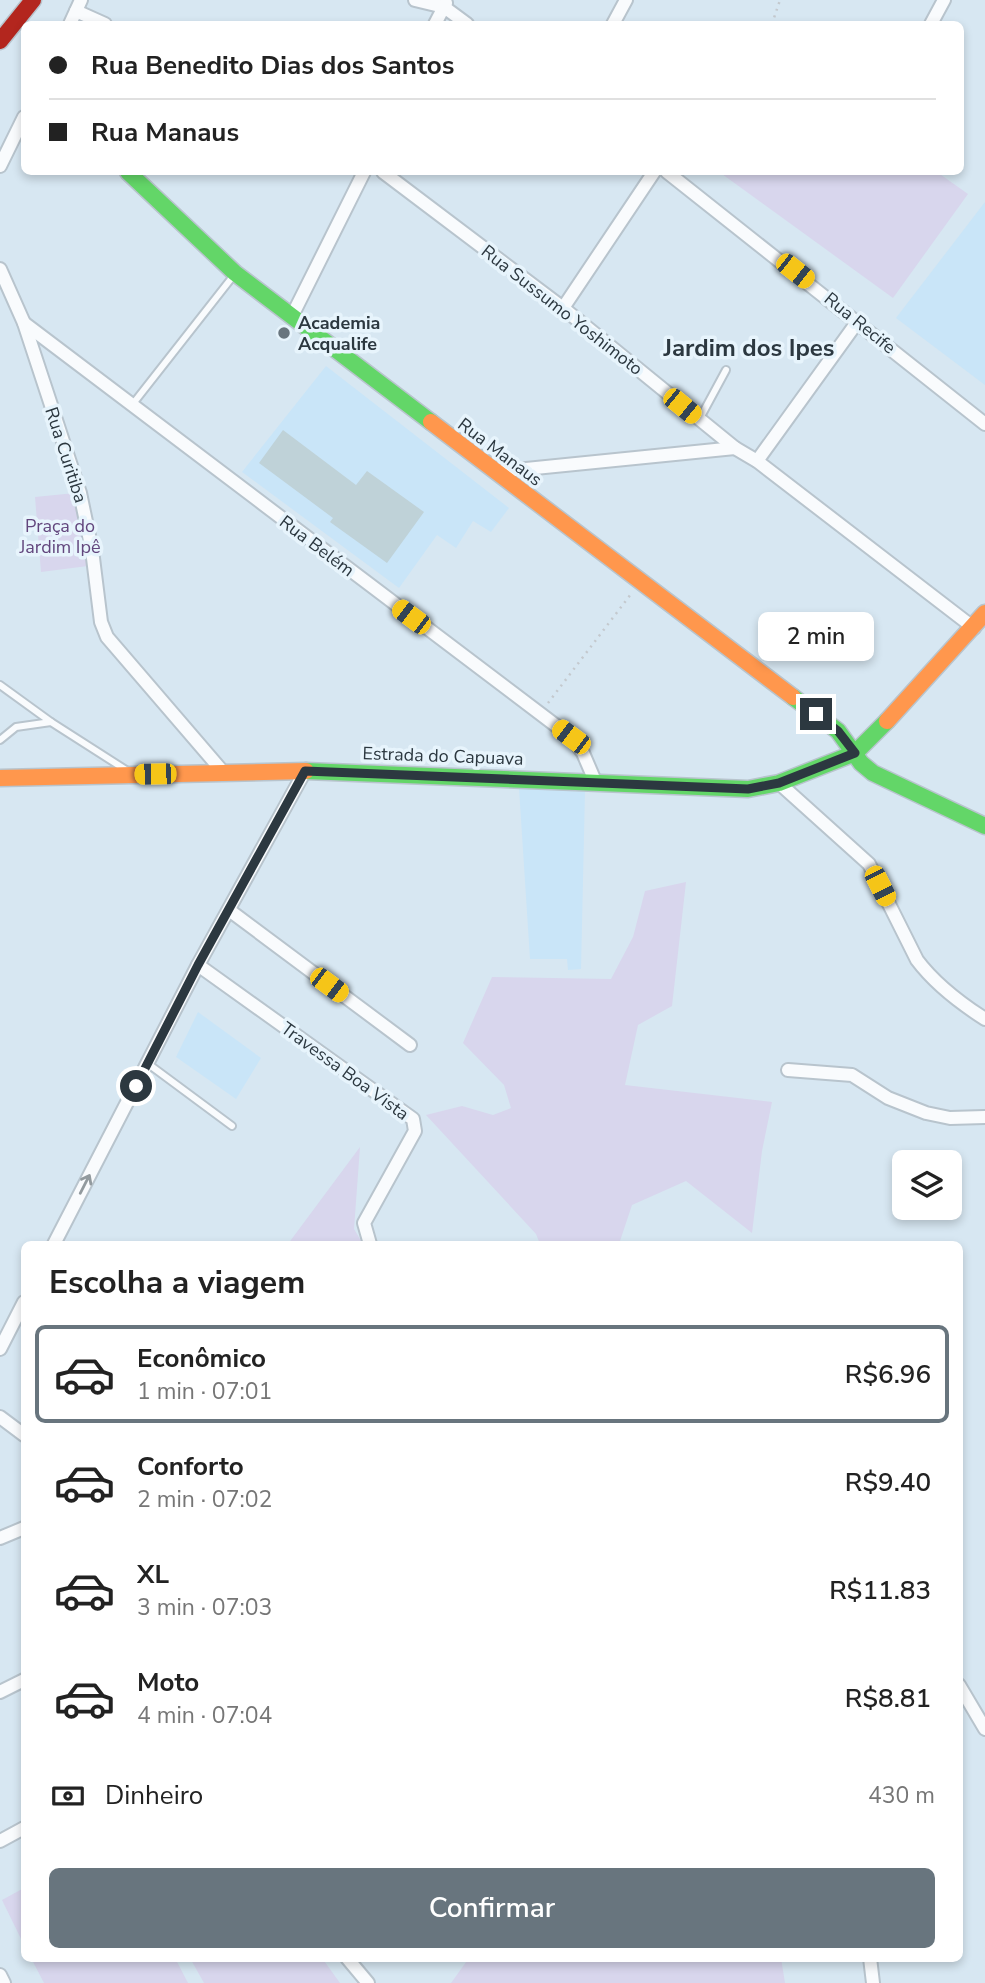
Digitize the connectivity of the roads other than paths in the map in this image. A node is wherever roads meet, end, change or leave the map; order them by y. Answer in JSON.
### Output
{"nodes":[{"id":1,"x":18,"y":0,"type":"edge"},
{"id":2,"x":33,"y":0,"type":"edge"},
{"id":3,"x":415,"y":0,"type":"edge"},
{"id":4,"x":626,"y":0,"type":"edge"},
{"id":5,"x":944,"y":0,"type":"edge"},
{"id":6,"x":445,"y":4,"type":"edge"},
{"id":7,"x":79,"y":5,"type":"edge"},
{"id":8,"x":71,"y":21,"type":"edge"},
{"id":9,"x":101,"y":21,"type":"edge"},
{"id":10,"x":436,"y":21,"type":"edge"},
{"id":11,"x":464,"y":21,"type":"edge"},
{"id":12,"x":615,"y":21,"type":"edge"},
{"id":13,"x":933,"y":21,"type":"edge"},
{"id":14,"x":0,"y":39,"type":"edge"},
{"id":15,"x":21,"y":123,"type":"edge"},
{"id":16,"x":0,"y":166,"type":"edge"},
{"id":17,"x":131,"y":175,"type":"edge"},
{"id":18,"x":362,"y":175,"type":"edge"},
{"id":19,"x":387,"y":175,"type":"edge"},
{"id":20,"x":652,"y":175,"type":"edge"},
{"id":21,"x":671,"y":175,"type":"edge"},
{"id":22,"x":0,"y":269,"type":"edge"},
{"id":23,"x":235,"y":273,"type":"junction"},
{"id":24,"x":563,"y":308,"type":"junction"},
{"id":25,"x":292,"y":316,"type":"junction"},
{"id":26,"x":858,"y":321,"type":"junction"},
{"id":27,"x":24,"y":323,"type":"junction"},
{"id":28,"x":726,"y":370,"type":"dead end"},
{"id":29,"x":132,"y":405,"type":"junction"},
{"id":30,"x":699,"y":420,"type":"junction"},
{"id":31,"x":985,"y":424,"type":"edge"},
{"id":32,"x":735,"y":448,"type":"junction"},
{"id":33,"x":757,"y":461,"type":"junction"},
{"id":34,"x":495,"y":472,"type":"junction"},
{"id":35,"x":985,"y":614,"type":"edge"},
{"id":36,"x":974,"y":628,"type":"junction"},
{"id":37,"x":0,"y":685,"type":"edge"},
{"id":38,"x":51,"y":722,"type":"junction"},
{"id":39,"x":0,"y":740,"type":"edge"},
{"id":40,"x":855,"y":753,"type":"junction"},
{"id":41,"x":305,"y":771,"type":"junction"},
{"id":42,"x":223,"y":772,"type":"junction"},
{"id":43,"x":133,"y":774,"type":"junction"},
{"id":44,"x":0,"y":778,"type":"edge"},
{"id":45,"x":595,"y":781,"type":"junction"},
{"id":46,"x":779,"y":783,"type":"junction"},
{"id":47,"x":985,"y":826,"type":"edge"},
{"id":48,"x":229,"y":910,"type":"junction"},
{"id":49,"x":198,"y":965,"type":"junction"},
{"id":50,"x":985,"y":1019,"type":"edge"},
{"id":51,"x":410,"y":1045,"type":"dead end"},
{"id":52,"x":147,"y":1063,"type":"junction"},
{"id":53,"x":788,"y":1070,"type":"dead end"},
{"id":54,"x":985,"y":1117,"type":"edge"},
{"id":55,"x":232,"y":1126,"type":"dead end"},
{"id":56,"x":56,"y":1241,"type":"edge"},
{"id":57,"x":369,"y":1241,"type":"edge"},
{"id":58,"x":21,"y":1308,"type":"edge"},
{"id":59,"x":0,"y":1349,"type":"edge"},
{"id":60,"x":0,"y":1417,"type":"edge"},
{"id":61,"x":21,"y":1433,"type":"edge"},
{"id":62,"x":21,"y":1529,"type":"edge"},
{"id":63,"x":0,"y":1538,"type":"edge"},
{"id":64,"x":21,"y":1682,"type":"edge"},
{"id":65,"x":0,"y":1692,"type":"edge"},
{"id":66,"x":963,"y":1692,"type":"edge"},
{"id":67,"x":985,"y":1729,"type":"edge"},
{"id":68,"x":21,"y":1830,"type":"edge"},
{"id":69,"x":0,"y":1841,"type":"edge"},
{"id":70,"x":350,"y":1962,"type":"edge"},
{"id":71,"x":870,"y":1962,"type":"edge"},
{"id":72,"x":0,"y":1975,"type":"edge"},
{"id":73,"x":4,"y":1983,"type":"edge"},
{"id":74,"x":368,"y":1983,"type":"edge"},
{"id":75,"x":873,"y":1983,"type":"edge"}],
"edges":[{"from":1,"to":14,"type":"main road"},
{"from":2,"to":14,"type":"main road"},
{"from":3,"to":6,"type":"street"},
{"from":4,"to":12,"type":"street"},
{"from":5,"to":13,"type":"street"},
{"from":6,"to":10,"type":"street"},
{"from":6,"to":11,"type":"street"},
{"from":7,"to":8,"type":"street"},
{"from":7,"to":9,"type":"street"},
{"from":15,"to":16,"type":"street"},
{"from":17,"to":23,"type":"main road","name":"Rua Manaus"},
{"from":18,"to":25,"type":"street"},
{"from":19,"to":24,"type":"street","name":"Rua Sussumo Yoshimoto"},
{"from":20,"to":24,"type":"street"},
{"from":21,"to":26,"type":"street","name":"Rua Recife"},
{"from":22,"to":27,"type":"street","name":"Rua Curitiba"},
{"from":23,"to":25,"type":"main road","name":"Rua Manaus"},
{"from":23,"to":29,"type":"lane"},
{"from":24,"to":30,"type":"street","name":"Rua Sussumo Yoshimoto"},
{"from":25,"to":34,"type":"main road","name":"Rua Manaus"},
{"from":26,"to":31,"type":"street","name":"Rua Recife"},
{"from":26,"to":33,"type":"street"},
{"from":27,"to":29,"type":"street","name":"Rua Belém"},
{"from":27,"to":42,"type":"street","name":"Rua Curitiba"},
{"from":28,"to":30,"type":"lane"},
{"from":29,"to":45,"type":"street","name":"Rua Belém"},
{"from":30,"to":32,"type":"street","name":"Rua Sussumo Yoshimoto"},
{"from":32,"to":33,"type":"street","name":"Rua Sussumo Yoshimoto"},
{"from":32,"to":34,"type":"street"},
{"from":33,"to":36,"type":"street","name":"Rua Sussumo Yoshimoto"},
{"from":34,"to":40,"type":"main road","name":"Rua Manaus"},
{"from":35,"to":36,"type":"main road","name":"Estrada do Capuava"},
{"from":36,"to":40,"type":"main road","name":"Estrada do Capuava"},
{"from":37,"to":38,"type":"lane"},
{"from":38,"to":39,"type":"lane"},
{"from":38,"to":43,"type":"lane"},
{"from":40,"to":46,"type":"main road","name":"Estrada do Capuava"},
{"from":40,"to":47,"type":"main road","name":"Rua Manaus"},
{"from":41,"to":42,"type":"main road","name":"Estrada do Capuava"},
{"from":41,"to":45,"type":"main road","name":"Estrada do Capuava"},
{"from":41,"to":48,"type":"street"},
{"from":42,"to":43,"type":"main road","name":"Estrada do Capuava"},
{"from":43,"to":44,"type":"main road","name":"Estrada do Capuava"},
{"from":45,"to":46,"type":"main road","name":"Estrada do Capuava"},
{"from":46,"to":50,"type":"street"},
{"from":48,"to":49,"type":"street"},
{"from":48,"to":51,"type":"street"},
{"from":49,"to":52,"type":"street"},
{"from":49,"to":57,"type":"street","name":"Travessa Boa Vista"},
{"from":52,"to":55,"type":"lane"},
{"from":56,"to":52,"type":"street","one_way":true},
{"from":53,"to":54,"type":"street"},
{"from":58,"to":59,"type":"street"},
{"from":60,"to":61,"type":"street"},
{"from":62,"to":63,"type":"street"},
{"from":64,"to":65,"type":"street"},
{"from":66,"to":67,"type":"street"},
{"from":68,"to":69,"type":"street"},
{"from":70,"to":74,"type":"street"},
{"from":71,"to":75,"type":"street"},
{"from":72,"to":73,"type":"street"}]}
